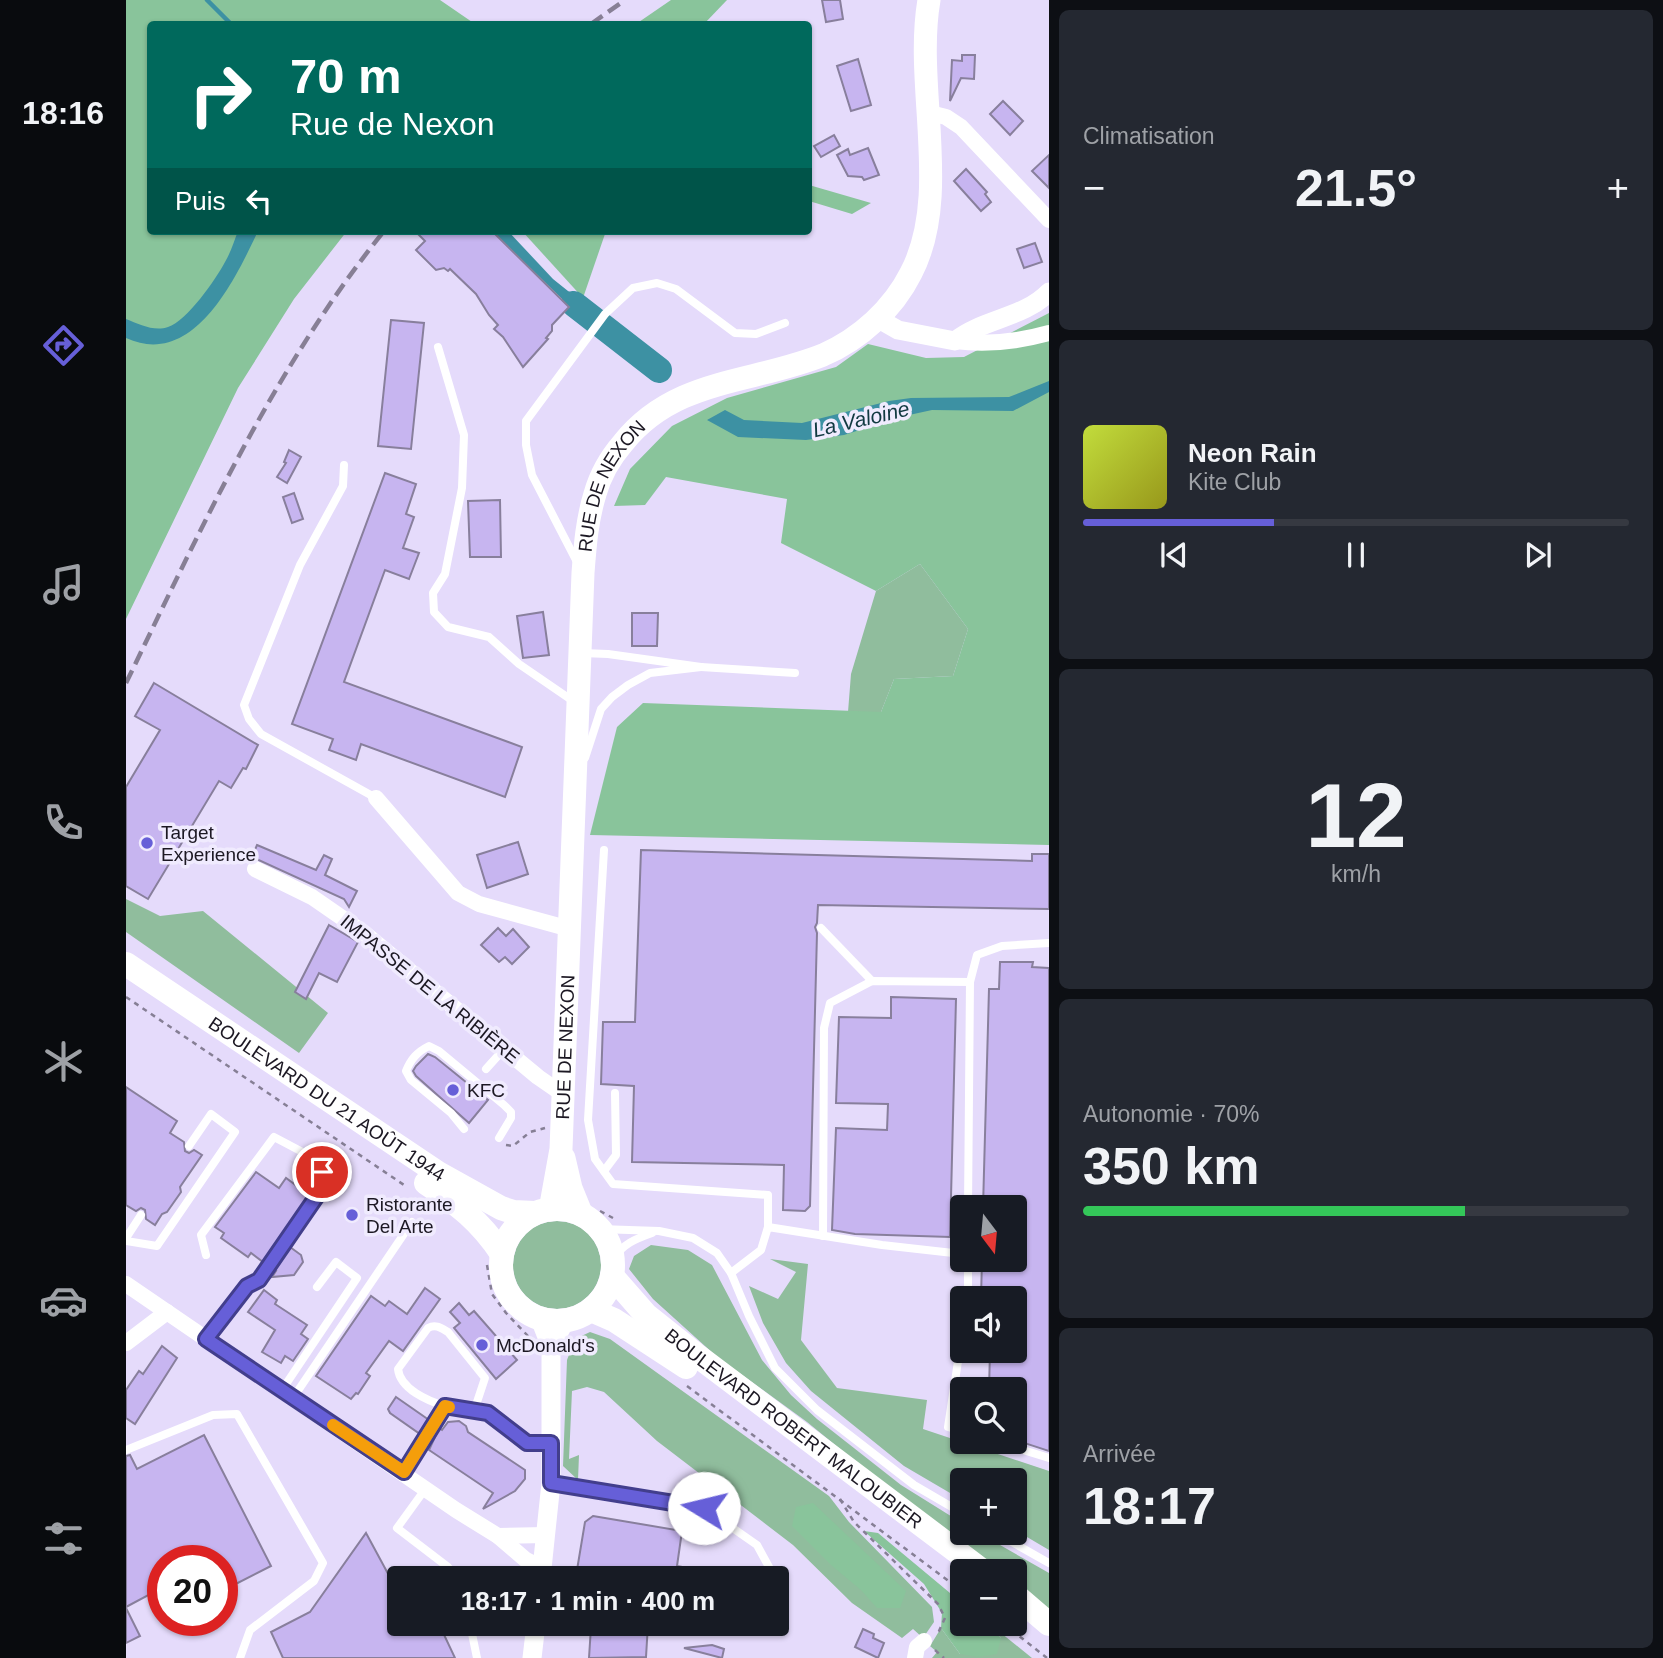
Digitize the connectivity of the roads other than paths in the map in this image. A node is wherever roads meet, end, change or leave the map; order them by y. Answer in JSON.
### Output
{"nodes":[{"id":1,"x":929,"y":0,"type":"edge"},
{"id":2,"x":926,"y":112,"type":"junction"},
{"id":3,"x":1049,"y":220,"type":"edge"},
{"id":4,"x":1049,"y":292,"type":"edge"},
{"id":5,"x":877,"y":318,"type":"junction"},
{"id":6,"x":785,"y":323,"type":"dead end"},
{"id":7,"x":1049,"y":333,"type":"edge"},
{"id":8,"x":955,"y":341,"type":"junction"},
{"id":9,"x":438,"y":347,"type":"dead end"},
{"id":10,"x":344,"y":465,"type":"dead end"},
{"id":11,"x":583,"y":573,"type":"junction"},
{"id":12,"x":580,"y":653,"type":"junction"},
{"id":13,"x":701,"y":667,"type":"junction"},
{"id":14,"x":795,"y":673,"type":"dead end"},
{"id":15,"x":579,"y":704,"type":"junction"},
{"id":16,"x":576,"y":784,"type":"junction"},
{"id":17,"x":376,"y":798,"type":"joint"},
{"id":18,"x":604,"y":850,"type":"dead end"},
{"id":19,"x":255,"y":869,"type":"dead end"},
{"id":20,"x":821,"y":928,"type":"dead end"},
{"id":21,"x":570,"y":929,"type":"junction"},
{"id":22,"x":1049,"y":943,"type":"edge"},
{"id":23,"x":126,"y":964,"type":"edge"},
{"id":24,"x":872,"y":981,"type":"junction"},
{"id":25,"x":970,"y":982,"type":"junction"},
{"id":26,"x":126,"y":983,"type":"edge"},
{"id":27,"x":503,"y":1049,"type":"junction"},
{"id":28,"x":486,"y":1069,"type":"dead end"},
{"id":29,"x":615,"y":1093,"type":"dead end"},
{"id":30,"x":564,"y":1095,"type":"junction"},
{"id":31,"x":464,"y":1129,"type":"dead end"},
{"id":32,"x":499,"y":1138,"type":"road end"},
{"id":33,"x":562,"y":1139,"type":"junction"},
{"id":34,"x":189,"y":1146,"type":"dead end"},
{"id":35,"x":604,"y":1171,"type":"junction"},
{"id":36,"x":968,"y":1195,"type":"edge"},
{"id":37,"x":542,"y":1212,"type":"junction"},
{"id":38,"x":141,"y":1215,"type":"dead end"},
{"id":39,"x":412,"y":1222,"type":"dead end"},
{"id":40,"x":591,"y":1222,"type":"junction"},
{"id":41,"x":768,"y":1227,"type":"junction"},
{"id":42,"x":659,"y":1231,"type":"junction"},
{"id":43,"x":823,"y":1236,"type":"junction"},
{"id":44,"x":126,"y":1239,"type":"edge"},
{"id":45,"x":950,"y":1253,"type":"edge"},
{"id":46,"x":206,"y":1255,"type":"dead end"},
{"id":47,"x":493,"y":1256,"type":"junction"},
{"id":48,"x":613,"y":1267,"type":"junction"},
{"id":49,"x":731,"y":1273,"type":"junction"},
{"id":50,"x":126,"y":1283,"type":"edge"},
{"id":51,"x":317,"y":1287,"type":"dead end"},
{"id":52,"x":591,"y":1310,"type":"junction"},
{"id":53,"x":167,"y":1312,"type":"junction"},
{"id":54,"x":540,"y":1319,"type":"junction"},
{"id":55,"x":565,"y":1321,"type":"junction"},
{"id":56,"x":206,"y":1339,"type":"junction"},
{"id":57,"x":126,"y":1343,"type":"edge"},
{"id":58,"x":551,"y":1347,"type":"junction"},
{"id":59,"x":288,"y":1394,"type":"junction"},
{"id":60,"x":445,"y":1406,"type":"junction"},
{"id":61,"x":474,"y":1411,"type":"junction"},
{"id":62,"x":551,"y":1443,"type":"junction"},
{"id":63,"x":126,"y":1450,"type":"edge"},
{"id":64,"x":1027,"y":1451,"type":"edge"},
{"id":65,"x":1049,"y":1458,"type":"edge"},
{"id":66,"x":404,"y":1472,"type":"junction"},
{"id":67,"x":551,"y":1483,"type":"junction"},
{"id":68,"x":426,"y":1488,"type":"junction"},
{"id":69,"x":950,"y":1506,"type":"edge"},
{"id":70,"x":545,"y":1535,"type":"junction"},
{"id":71,"x":498,"y":1536,"type":"junction"},
{"id":72,"x":1017,"y":1545,"type":"edge"},
{"id":73,"x":967,"y":1559,"type":"edge"},
{"id":74,"x":1049,"y":1563,"type":"edge"},
{"id":75,"x":950,"y":1564,"type":"edge"},
{"id":76,"x":447,"y":1566,"type":"edge"},
{"id":77,"x":534,"y":1566,"type":"edge"},
{"id":78,"x":543,"y":1566,"type":"edge"},
{"id":79,"x":768,"y":1566,"type":"edge"},
{"id":80,"x":1027,"y":1605,"type":"edge"},
{"id":81,"x":1027,"y":1624,"type":"edge"},
{"id":82,"x":1049,"y":1624,"type":"edge"},
{"id":83,"x":472,"y":1636,"type":"edge"},
{"id":84,"x":535,"y":1636,"type":"edge"},
{"id":85,"x":924,"y":1641,"type":"road end"},
{"id":86,"x":1049,"y":1643,"type":"edge"},
{"id":87,"x":240,"y":1658,"type":"edge"},
{"id":88,"x":477,"y":1658,"type":"edge"},
{"id":89,"x":532,"y":1658,"type":"edge"},
{"id":90,"x":915,"y":1658,"type":"edge"}],
"edges":[{"from":1,"to":2,"type":"main road","name":"RUE DE NEXON"},
{"from":2,"to":3,"type":"street"},
{"from":2,"to":5,"type":"main road","name":"RUE DE NEXON"},
{"from":4,"to":8,"type":"street"},
{"from":5,"to":8,"type":"street"},
{"from":5,"to":11,"type":"main road","name":"RUE DE NEXON"},
{"from":6,"to":11,"type":"lane"},
{"from":7,"to":8,"type":"street"},
{"from":9,"to":15,"type":"lane"},
{"from":10,"to":17,"type":"lane"},
{"from":11,"to":12,"type":"main road","name":"RUE DE NEXON"},
{"from":12,"to":13,"type":"lane"},
{"from":12,"to":15,"type":"main road","name":"RUE DE NEXON"},
{"from":13,"to":14,"type":"lane"},
{"from":13,"to":16,"type":"lane"},
{"from":15,"to":16,"type":"main road","name":"RUE DE NEXON"},
{"from":16,"to":21,"type":"main road","name":"RUE DE NEXON"},
{"from":17,"to":21,"type":"street"},
{"from":18,"to":35,"type":"lane"},
{"from":19,"to":27,"type":"street","name":"IMPASSE DE LA RIBIÈRE"},
{"from":20,"to":24,"type":"lane"},
{"from":21,"to":30,"type":"main road","name":"RUE DE NEXON"},
{"from":22,"to":25,"type":"lane"},
{"from":23,"to":37,"type":"main road","name":"BOULEVARD DU 21 AOÛT 1944"},
{"from":24,"to":25,"type":"lane"},
{"from":24,"to":43,"type":"lane"},
{"from":25,"to":36,"type":"lane"},
{"from":26,"to":47,"type":"main road","name":"BOULEVARD DU 21 AOÛT 1944"},
{"from":27,"to":28,"type":"lane"},
{"from":27,"to":30,"type":"street","name":"IMPASSE DE LA RIBIÈRE"},
{"from":29,"to":35,"type":"lane"},
{"from":30,"to":33,"type":"main road","name":"RUE DE NEXON"},
{"from":31,"to":32,"type":"lane"},
{"from":33,"to":37,"type":"main road","name":"RUE DE NEXON"},
{"from":33,"to":40,"type":"main road","name":"RUE DE NEXON"},
{"from":34,"to":44,"type":"lane"},
{"from":35,"to":41,"type":"lane"},
{"from":37,"to":40,"type":"main road"},
{"from":37,"to":47,"type":"main road"},
{"from":38,"to":44,"type":"lane"},
{"from":39,"to":59,"type":"lane"},
{"from":40,"to":42,"type":"lane"},
{"from":40,"to":48,"type":"main road"},
{"from":41,"to":43,"type":"lane"},
{"from":41,"to":49,"type":"lane"},
{"from":42,"to":48,"type":"lane"},
{"from":42,"to":49,"type":"lane"},
{"from":43,"to":45,"type":"lane"},
{"from":46,"to":56,"type":"lane"},
{"from":47,"to":54,"type":"main road"},
{"from":48,"to":52,"type":"main road"},
{"from":48,"to":73,"type":"main road","name":"BOULEVARD ROBERT MALOUBIER"},
{"from":49,"to":69,"type":"lane"},
{"from":50,"to":53,"type":"street"},
{"from":51,"to":59,"type":"lane"},
{"from":52,"to":55,"type":"main road"},
{"from":52,"to":75,"type":"main road","name":"BOULEVARD ROBERT MALOUBIER"},
{"from":53,"to":56,"type":"street"},
{"from":53,"to":57,"type":"street"},
{"from":54,"to":55,"type":"main road"},
{"from":54,"to":58,"type":"street"},
{"from":55,"to":58,"type":"street"},
{"from":56,"to":59,"type":"street"},
{"from":58,"to":62,"type":"street"},
{"from":59,"to":66,"type":"street"},
{"from":60,"to":61,"type":"lane"},
{"from":60,"to":61,"type":"lane"},
{"from":60,"to":66,"type":"lane"},
{"from":61,"to":62,"type":"lane"},
{"from":62,"to":67,"type":"street"},
{"from":63,"to":87,"type":"lane"},
{"from":64,"to":65,"type":"lane"},
{"from":66,"to":68,"type":"street"},
{"from":67,"to":70,"type":"street"},
{"from":67,"to":79,"type":"lane"},
{"from":68,"to":71,"type":"street"},
{"from":68,"to":76,"type":"lane"},
{"from":70,"to":71,"type":"street"},
{"from":70,"to":78,"type":"street"},
{"from":71,"to":77,"type":"street"},
{"from":72,"to":74,"type":"lane"},
{"from":80,"to":82,"type":"main road"},
{"from":81,"to":86,"type":"main road"},
{"from":83,"to":88,"type":"lane"},
{"from":84,"to":89,"type":"street"},
{"from":85,"to":90,"type":"street"}]}
